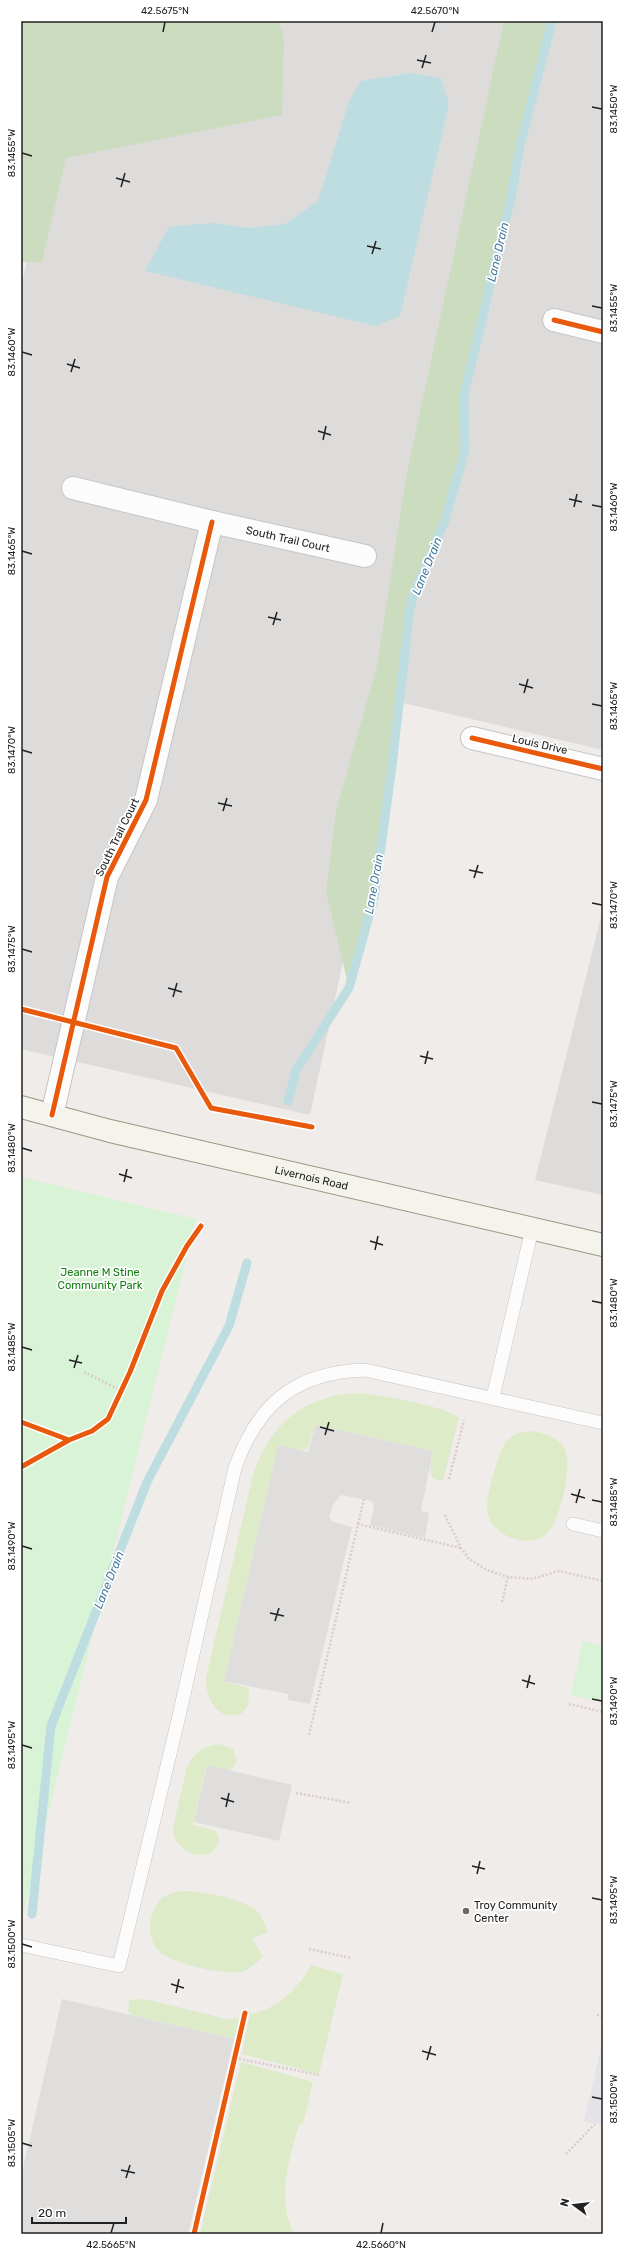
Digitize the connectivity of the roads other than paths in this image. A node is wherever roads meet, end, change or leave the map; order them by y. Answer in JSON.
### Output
{"nodes":[{"id":1,"x":554,"y":320,"type":"dead end"},
{"id":2,"x":603,"y":332,"type":"edge"},
{"id":3,"x":73,"y":488,"type":"dead end"},
{"id":4,"x":212,"y":522,"type":"junction"},
{"id":5,"x":365,"y":556,"type":"dead end"},
{"id":6,"x":472,"y":738,"type":"dead end"},
{"id":7,"x":603,"y":769,"type":"edge"},
{"id":8,"x":21,"y":1107,"type":"edge"},
{"id":9,"x":52,"y":1115,"type":"junction"},
{"id":10,"x":532,"y":1229,"type":"junction"},
{"id":11,"x":603,"y":1245,"type":"edge"},
{"id":12,"x":493,"y":1397,"type":"junction"},
{"id":13,"x":603,"y":1423,"type":"edge"},
{"id":14,"x":573,"y":1524,"type":"dead end"},
{"id":15,"x":603,"y":1531,"type":"edge"},
{"id":16,"x":21,"y":1945,"type":"edge"}],
"edges":[{"from":1,"to":2,"type":"street"},
{"from":3,"to":4,"type":"street","name":"South Trail Court"},
{"from":4,"to":5,"type":"street","name":"South Trail Court"},
{"from":4,"to":9,"type":"street","name":"South Trail Court"},
{"from":6,"to":7,"type":"street","name":"Louis Drive"},
{"from":8,"to":9,"type":"main road","name":"Livernois Road"},
{"from":9,"to":10,"type":"main road","name":"Livernois Road"},
{"from":10,"to":11,"type":"main road","name":"Livernois Road"},
{"from":10,"to":12,"type":"lane"},
{"from":12,"to":13,"type":"lane"},
{"from":12,"to":16,"type":"lane"},
{"from":14,"to":15,"type":"lane"}]}
